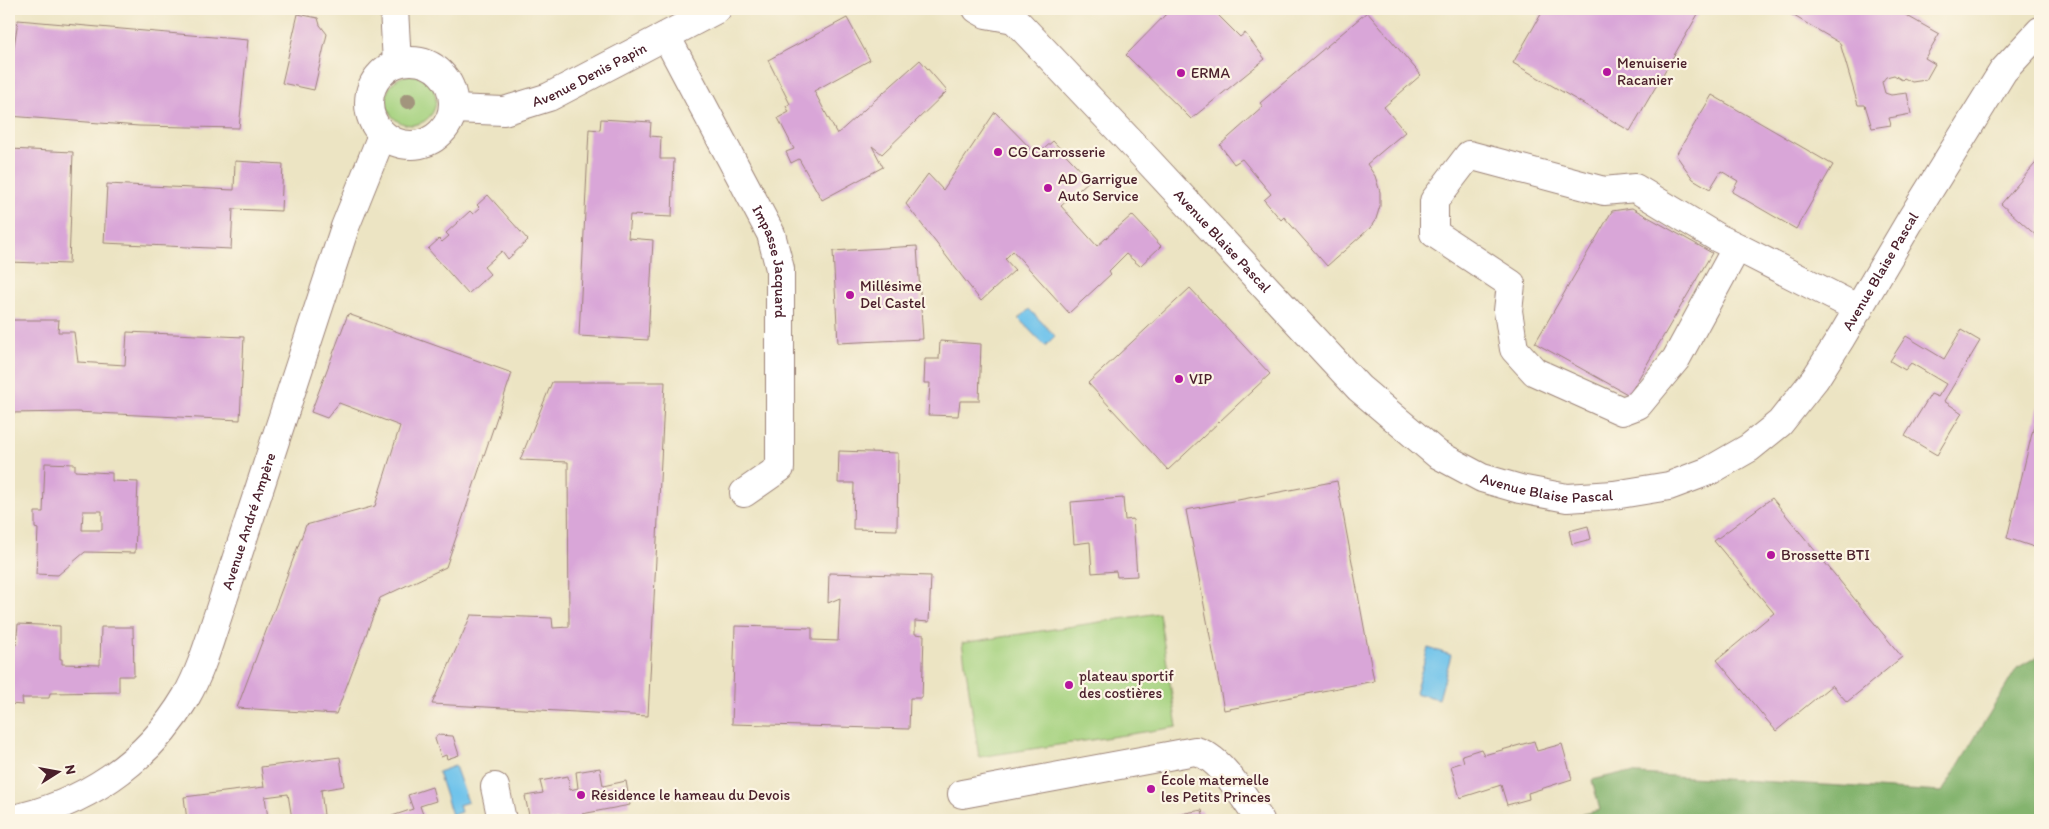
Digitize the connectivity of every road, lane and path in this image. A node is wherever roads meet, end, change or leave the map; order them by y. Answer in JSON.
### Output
{"nodes":[{"id":1,"x":394,"y":9,"type":"edge"},
{"id":2,"x":716,"y":9,"type":"edge"},
{"id":3,"x":977,"y":9,"type":"edge"},
{"id":4,"x":1013,"y":14,"type":"edge"},
{"id":5,"x":2040,"y":31,"type":"edge"},
{"id":6,"x":666,"y":36,"type":"junction"},
{"id":7,"x":397,"y":63,"type":"junction"},
{"id":8,"x":453,"y":108,"type":"junction"},
{"id":9,"x":382,"y":135,"type":"junction"},
{"id":10,"x":1737,"y":247,"type":"junction"},
{"id":11,"x":1859,"y":309,"type":"junction"},
{"id":12,"x":744,"y":493,"type":"dead end"},
{"id":13,"x":495,"y":787,"type":"dead end"},
{"id":14,"x":962,"y":794,"type":"dead end"},
{"id":15,"x":9,"y":820,"type":"edge"},
{"id":16,"x":502,"y":820,"type":"edge"},
{"id":17,"x":1260,"y":820,"type":"edge"}],
"edges":[{"from":1,"to":7,"type":"street"},
{"from":2,"to":6,"type":"street","name":"Avenue Denis Papin"},
{"from":3,"to":4,"type":"street","name":"Avenue Blaise Pascal"},
{"from":4,"to":11,"type":"street","name":"Avenue Blaise Pascal"},
{"from":5,"to":11,"type":"street","name":"Avenue Blaise Pascal"},
{"from":6,"to":8,"type":"street","name":"Avenue Denis Papin"},
{"from":6,"to":12,"type":"street","name":"Impasse Jacquard"},
{"from":7,"to":8,"type":"street"},
{"from":7,"to":9,"type":"street"},
{"from":8,"to":9,"type":"street"},
{"from":9,"to":15,"type":"street","name":"Avenue André Ampère"},
{"from":10,"to":10,"type":"street"},
{"from":10,"to":11,"type":"street"},
{"from":13,"to":16,"type":"street"},
{"from":14,"to":17,"type":"street"}]}
